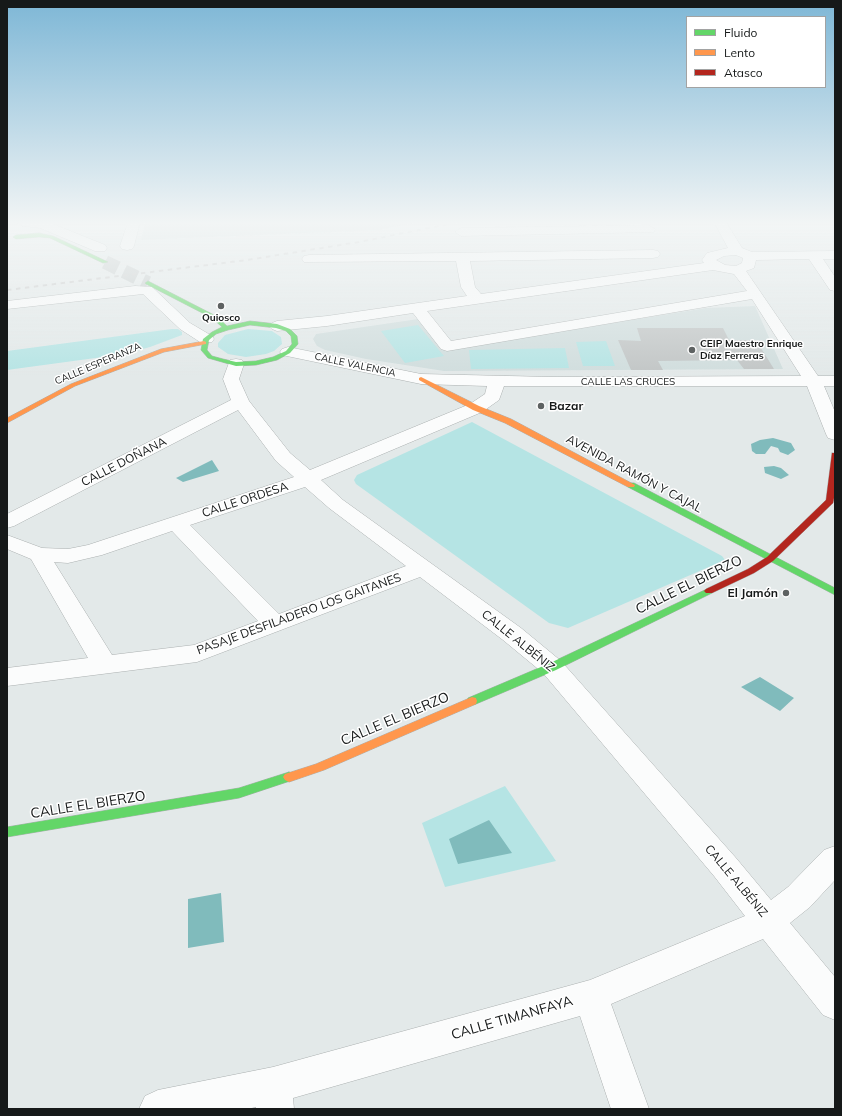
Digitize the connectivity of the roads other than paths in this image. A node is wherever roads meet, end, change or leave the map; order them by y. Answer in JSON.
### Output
{"nodes":[{"id":1,"x":465,"y":274,"type":"edge"},
{"id":2,"x":648,"y":274,"type":"edge"},
{"id":3,"x":741,"y":274,"type":"edge"},
{"id":4,"x":830,"y":274,"type":"edge"},
{"id":5,"x":148,"y":283,"type":"tunnel mouth"},
{"id":6,"x":835,"y":287,"type":"edge"},
{"id":7,"x":756,"y":294,"type":"junction"},
{"id":8,"x":477,"y":299,"type":"junction"},
{"id":9,"x":7,"y":305,"type":"edge"},
{"id":10,"x":418,"y":308,"type":"junction"},
{"id":11,"x":327,"y":321,"type":"junction"},
{"id":12,"x":277,"y":326,"type":"junction"},
{"id":13,"x":226,"y":328,"type":"junction"},
{"id":14,"x":294,"y":336,"type":"junction"},
{"id":15,"x":205,"y":341,"type":"junction"},
{"id":16,"x":288,"y":352,"type":"junction"},
{"id":17,"x":236,"y":364,"type":"junction"},
{"id":18,"x":421,"y":379,"type":"junction"},
{"id":19,"x":496,"y":381,"type":"junction"},
{"id":20,"x":812,"y":381,"type":"junction"},
{"id":21,"x":835,"y":381,"type":"edge"},
{"id":22,"x":552,"y":382,"type":"junction"},
{"id":23,"x":241,"y":402,"type":"junction"},
{"id":24,"x":476,"y":408,"type":"junction"},
{"id":25,"x":7,"y":421,"type":"edge"},
{"id":26,"x":508,"y":421,"type":"junction"},
{"id":27,"x":835,"y":434,"type":"edge"},
{"id":28,"x":835,"y":455,"type":"edge"},
{"id":29,"x":307,"y":479,"type":"junction"},
{"id":30,"x":7,"y":522,"type":"edge"},
{"id":31,"x":176,"y":523,"type":"junction"},
{"id":32,"x":7,"y":541,"type":"edge"},
{"id":33,"x":39,"y":555,"type":"junction"},
{"id":34,"x":770,"y":559,"type":"junction"},
{"id":35,"x":423,"y":568,"type":"junction"},
{"id":36,"x":835,"y":592,"type":"edge"},
{"id":37,"x":275,"y":624,"type":"junction"},
{"id":38,"x":105,"y":665,"type":"junction"},
{"id":39,"x":552,"y":667,"type":"junction"},
{"id":40,"x":7,"y":677,"type":"edge"},
{"id":41,"x":7,"y":832,"type":"edge"},
{"id":42,"x":835,"y":859,"type":"edge"},
{"id":43,"x":769,"y":921,"type":"junction"},
{"id":44,"x":591,"y":996,"type":"junction"},
{"id":45,"x":835,"y":1003,"type":"edge"},
{"id":46,"x":274,"y":1097,"type":"edge"},
{"id":47,"x":158,"y":1109,"type":"edge"},
{"id":48,"x":630,"y":1109,"type":"edge"}],
"edges":[{"from":1,"to":8,"type":"street"},
{"from":2,"to":8,"type":"street"},
{"from":3,"to":7,"type":"street"},
{"from":4,"to":6,"type":"street"},
{"from":5,"to":13,"type":"street"},
{"from":7,"to":10,"type":"street"},
{"from":7,"to":20,"type":"street"},
{"from":8,"to":10,"type":"street"},
{"from":9,"to":15,"type":"street"},
{"from":10,"to":11,"type":"street"},
{"from":11,"to":12,"type":"street"},
{"from":11,"to":14,"type":"street"},
{"from":12,"to":13,"type":"street"},
{"from":12,"to":14,"type":"street"},
{"from":13,"to":15,"type":"street"},
{"from":14,"to":16,"type":"street"},
{"from":15,"to":17,"type":"street"},
{"from":15,"to":25,"type":"street","name":"CALLE ESPERANZA"},
{"from":16,"to":17,"type":"street"},
{"from":16,"to":18,"type":"street","name":"CALLE VALENCIA"},
{"from":17,"to":23,"type":"street","name":"CALLE ALBÉNIZ"},
{"from":18,"to":19,"type":"street","name":"CALLE LAS CRUCES"},
{"from":18,"to":24,"type":"street","name":"AVENIDA RAMÓN Y CAJAL"},
{"from":19,"to":22,"type":"street","name":"CALLE LAS CRUCES"},
{"from":19,"to":24,"type":"street","name":"CALLE ORDESA"},
{"from":20,"to":21,"type":"street","name":"CALLE LAS CRUCES"},
{"from":20,"to":22,"type":"street","name":"CALLE LAS CRUCES"},
{"from":20,"to":27,"type":"street"},
{"from":22,"to":26,"type":"street"},
{"from":23,"to":29,"type":"street","name":"CALLE ALBÉNIZ"},
{"from":23,"to":30,"type":"street","name":"CALLE DOÑANA"},
{"from":24,"to":26,"type":"street","name":"AVENIDA RAMÓN Y CAJAL"},
{"from":24,"to":29,"type":"street","name":"CALLE ORDESA"},
{"from":26,"to":34,"type":"street","name":"AVENIDA RAMÓN Y CAJAL"},
{"from":28,"to":34,"type":"street","name":"CALLE EL BIERZO"},
{"from":29,"to":31,"type":"street","name":"CALLE ORDESA"},
{"from":29,"to":35,"type":"street","name":"CALLE ALBÉNIZ"},
{"from":31,"to":33,"type":"street","name":"CALLE ORDESA"},
{"from":31,"to":37,"type":"street"},
{"from":32,"to":33,"type":"street","name":"CALLE ORDESA"},
{"from":33,"to":38,"type":"street"},
{"from":34,"to":36,"type":"street","name":"AVENIDA RAMÓN Y CAJAL"},
{"from":34,"to":39,"type":"street","name":"CALLE EL BIERZO"},
{"from":35,"to":37,"type":"street","name":"PASAJE DESFILADERO LOS GAITANES"},
{"from":35,"to":39,"type":"street","name":"CALLE ALBÉNIZ"},
{"from":37,"to":38,"type":"street","name":"PASAJE DESFILADERO LOS GAITANES"},
{"from":38,"to":40,"type":"street","name":"PASAJE DESFILADERO LOS GAITANES"},
{"from":39,"to":41,"type":"street","name":"CALLE EL BIERZO"},
{"from":39,"to":43,"type":"street","name":"CALLE ALBÉNIZ"},
{"from":42,"to":43,"type":"street","name":"CALLE TIMANFAYA"},
{"from":43,"to":44,"type":"street","name":"CALLE TIMANFAYA"},
{"from":43,"to":45,"type":"street","name":"CALLE ALBÉNIZ"},
{"from":44,"to":46,"type":"street","name":"CALLE TIMANFAYA"},
{"from":44,"to":48,"type":"street"},
{"from":46,"to":47,"type":"street","name":"CALLE TIMANFAYA"}]}
